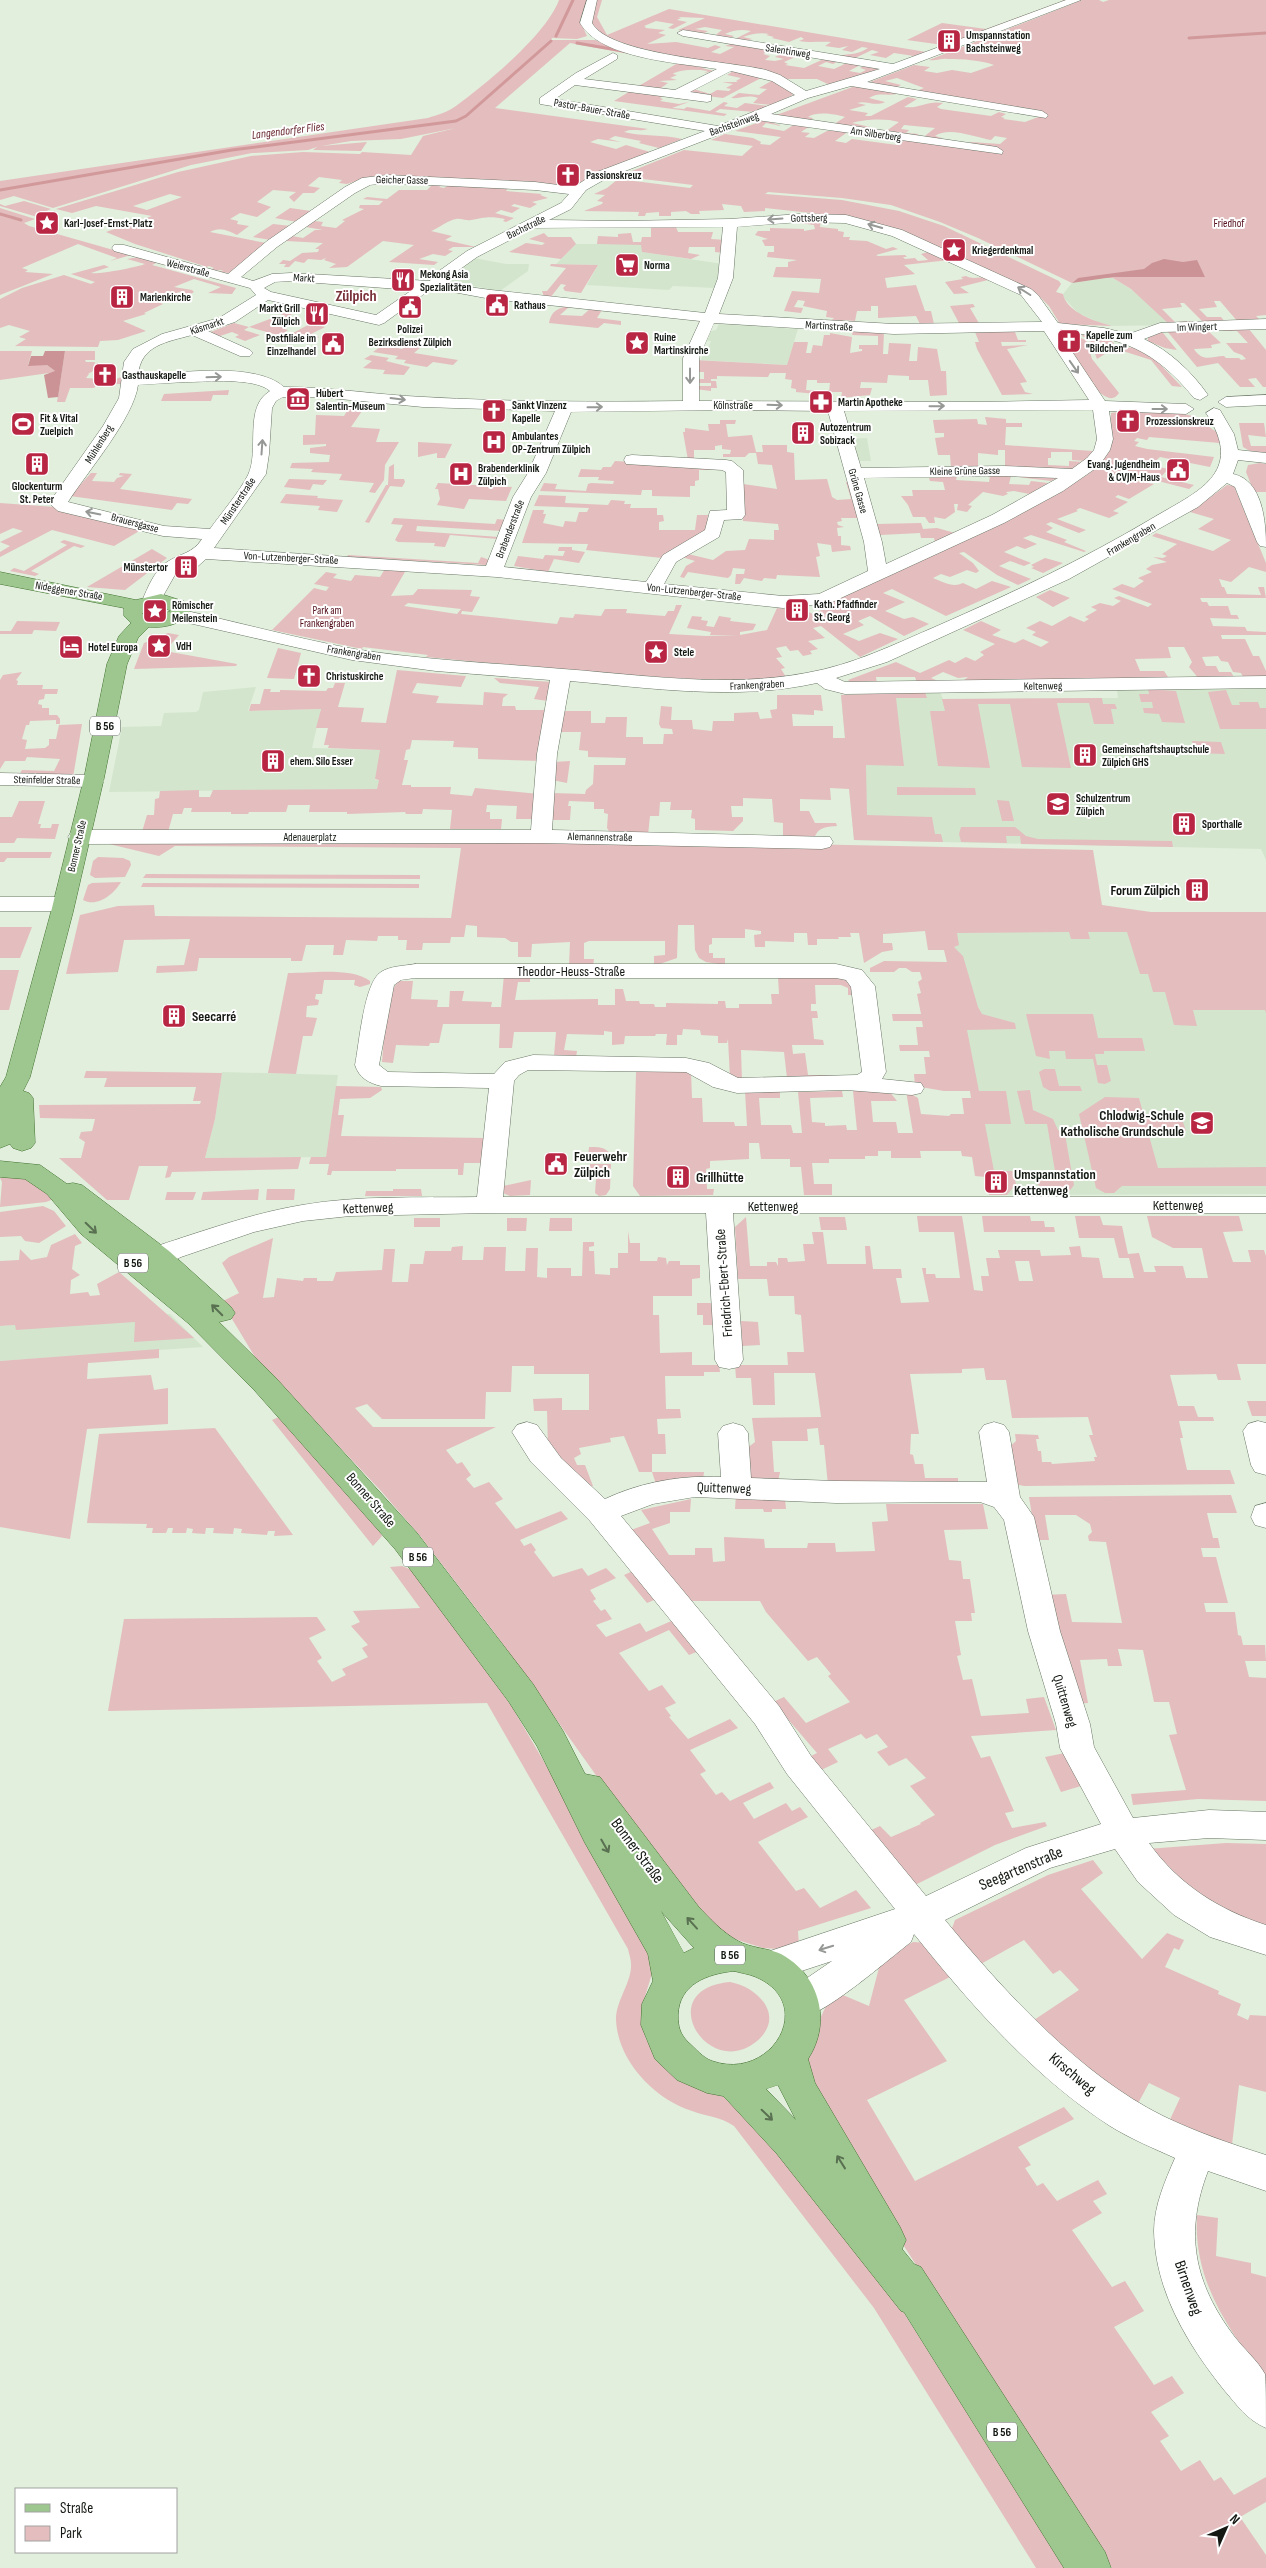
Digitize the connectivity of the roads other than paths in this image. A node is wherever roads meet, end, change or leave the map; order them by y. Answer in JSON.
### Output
{"nodes":[{"id":1,"x":592,"y":0,"type":"edge"},
{"id":2,"x":1076,"y":0,"type":"edge"},
{"id":3,"x":683,"y":33,"type":"dead end"},
{"id":4,"x":613,"y":57,"type":"dead end"},
{"id":5,"x":729,"y":67,"type":"junction"},
{"id":6,"x":894,"y":68,"type":"junction"},
{"id":7,"x":574,"y":81,"type":"junction"},
{"id":8,"x":853,"y":83,"type":"junction"},
{"id":9,"x":677,"y":94,"type":"junction"},
{"id":10,"x":804,"y":95,"type":"junction"},
{"id":11,"x":707,"y":98,"type":"dead end"},
{"id":12,"x":1042,"y":115,"type":"dead end"},
{"id":13,"x":756,"y":116,"type":"junction"},
{"id":14,"x":718,"y":130,"type":"junction"},
{"id":15,"x":996,"y":151,"type":"dead end"},
{"id":16,"x":616,"y":170,"type":"joint"},
{"id":17,"x":578,"y":191,"type":"junction"},
{"id":18,"x":730,"y":223,"type":"junction"},
{"id":19,"x":532,"y":224,"type":"junction"},
{"id":20,"x":120,"y":248,"type":"dead end"},
{"id":21,"x":233,"y":280,"type":"junction"},
{"id":22,"x":432,"y":285,"type":"junction"},
{"id":23,"x":262,"y":292,"type":"junction"},
{"id":24,"x":709,"y":317,"type":"junction"},
{"id":25,"x":1266,"y":324,"type":"edge"},
{"id":26,"x":1052,"y":328,"type":"junction"},
{"id":27,"x":194,"y":330,"type":"junction"},
{"id":28,"x":1131,"y":339,"type":"junction"},
{"id":29,"x":142,"y":349,"type":"joint"},
{"id":30,"x":245,"y":353,"type":"dead end"},
{"id":31,"x":130,"y":382,"type":"junction"},
{"id":32,"x":277,"y":389,"type":"junction"},
{"id":33,"x":1200,"y":396,"type":"junction"},
{"id":34,"x":1266,"y":400,"type":"edge"},
{"id":35,"x":690,"y":405,"type":"junction"},
{"id":36,"x":1100,"y":405,"type":"junction"},
{"id":37,"x":565,"y":406,"type":"junction"},
{"id":38,"x":835,"y":407,"type":"junction"},
{"id":39,"x":1220,"y":408,"type":"junction"},
{"id":40,"x":1186,"y":409,"type":"junction"},
{"id":41,"x":1230,"y":454,"type":"junction"},
{"id":42,"x":1266,"y":458,"type":"edge"},
{"id":43,"x":632,"y":460,"type":"dead end"},
{"id":44,"x":852,"y":473,"type":"junction"},
{"id":45,"x":1078,"y":474,"type":"junction"},
{"id":46,"x":1222,"y":477,"type":"junction"},
{"id":47,"x":58,"y":502,"type":"joint"},
{"id":48,"x":215,"y":535,"type":"junction"},
{"id":49,"x":1266,"y":542,"type":"edge"},
{"id":50,"x":192,"y":562,"type":"junction"},
{"id":51,"x":493,"y":571,"type":"junction"},
{"id":52,"x":878,"y":574,"type":"junction"},
{"id":53,"x":0,"y":578,"type":"edge"},
{"id":54,"x":652,"y":588,"type":"junction"},
{"id":55,"x":175,"y":608,"type":"junction"},
{"id":56,"x":144,"y":609,"type":"junction"},
{"id":57,"x":561,"y":674,"type":"junction"},
{"id":58,"x":823,"y":678,"type":"junction"},
{"id":59,"x":1266,"y":682,"type":"edge"},
{"id":60,"x":0,"y":779,"type":"edge"},
{"id":61,"x":93,"y":781,"type":"junction"},
{"id":62,"x":541,"y":836,"type":"junction"},
{"id":63,"x":79,"y":837,"type":"junction"},
{"id":64,"x":822,"y":842,"type":"dead end"},
{"id":65,"x":0,"y":904,"type":"edge"},
{"id":66,"x":64,"y":904,"type":"junction"},
{"id":67,"x":502,"y":1082,"type":"junction"},
{"id":68,"x":845,"y":1084,"type":"junction"},
{"id":69,"x":912,"y":1088,"type":"dead end"},
{"id":70,"x":11,"y":1154,"type":"edge"},
{"id":71,"x":1266,"y":1205,"type":"edge"},
{"id":72,"x":489,"y":1206,"type":"junction"},
{"id":73,"x":719,"y":1206,"type":"junction"},
{"id":74,"x":158,"y":1269,"type":"junction"},
{"id":75,"x":729,"y":1360,"type":"dead end"},
{"id":76,"x":1258,"y":1430,"type":"dead end"},
{"id":77,"x":527,"y":1432,"type":"dead end"},
{"id":78,"x":994,"y":1432,"type":"dead end"},
{"id":79,"x":733,"y":1434,"type":"dead end"},
{"id":80,"x":1266,"y":1465,"type":"edge"},
{"id":81,"x":737,"y":1488,"type":"junction"},
{"id":82,"x":1006,"y":1499,"type":"junction"},
{"id":83,"x":601,"y":1513,"type":"junction"},
{"id":84,"x":551,"y":1740,"type":"junction"},
{"id":85,"x":1266,"y":1826,"type":"edge"},
{"id":86,"x":1124,"y":1834,"type":"junction"},
{"id":87,"x":922,"y":1914,"type":"junction"},
{"id":88,"x":1266,"y":1940,"type":"edge"},
{"id":89,"x":729,"y":1955,"type":"junction"},
{"id":90,"x":771,"y":1966,"type":"junction"},
{"id":91,"x":672,"y":1980,"type":"junction"},
{"id":92,"x":801,"y":2002,"type":"junction"},
{"id":93,"x":789,"y":2057,"type":"junction"},
{"id":94,"x":732,"y":2081,"type":"junction"},
{"id":95,"x":1198,"y":2150,"type":"junction"},
{"id":96,"x":1266,"y":2173,"type":"edge"},
{"id":97,"x":916,"y":2297,"type":"junction"},
{"id":98,"x":1266,"y":2407,"type":"edge"},
{"id":99,"x":1089,"y":2568,"type":"edge"}],
"edges":[{"from":1,"to":5,"type":"street"},
{"from":2,"to":6,"type":"street","name":"Bachsteinweg"},
{"from":3,"to":6,"type":"street","name":"Salentinweg"},
{"from":4,"to":7,"type":"street"},
{"from":5,"to":9,"type":"street"},
{"from":5,"to":10,"type":"street"},
{"from":6,"to":8,"type":"street","name":"Bachsteinweg"},
{"from":7,"to":9,"type":"street","name":"Pastor-Bauer-Straße"},
{"from":7,"to":14,"type":"street","name":"Pastor-Bauer-Straße"},
{"from":8,"to":10,"type":"street","name":"Bachsteinweg"},
{"from":8,"to":12,"type":"street","name":"Bachsteinweg"},
{"from":9,"to":11,"type":"street","name":"Pastor-Bauer-Straße"},
{"from":10,"to":13,"type":"street","name":"Bachsteinweg"},
{"from":13,"to":14,"type":"street","name":"Bachsteinweg"},
{"from":13,"to":15,"type":"street","name":"Am Silberberg"},
{"from":14,"to":16,"type":"street","name":"Bachsteinweg"},
{"from":16,"to":17,"type":"street","name":"Bachstraße"},
{"from":17,"to":19,"type":"street","name":"Bachstraße"},
{"from":17,"to":21,"type":"street","name":"Geicher Gasse"},
{"from":18,"to":19,"type":"street","name":"Gottsberg"},
{"from":18,"to":24,"type":"street"},
{"from":26,"to":18,"type":"street","name":"Gottsberg","one_way":true},
{"from":19,"to":22,"type":"street","name":"Bachstraße"},
{"from":20,"to":21,"type":"street","name":"Weierstraße"},
{"from":21,"to":23,"type":"street","name":"Weierstraße"},
{"from":22,"to":23,"type":"street","name":"Markt"},
{"from":22,"to":23,"type":"street","name":"Markt"},
{"from":22,"to":24,"type":"street","name":"Martinstraße"},
{"from":23,"to":27,"type":"street","name":"Käsmarkt"},
{"from":24,"to":26,"type":"street","name":"Martinstraße"},
{"from":24,"to":35,"type":"street","one_way":true},
{"from":25,"to":28,"type":"street","name":"Im Wingert"},
{"from":26,"to":28,"type":"street","name":"Martinstraße"},
{"from":26,"to":36,"type":"street","name":"Gottsberg","one_way":true},
{"from":27,"to":29,"type":"street","name":"Käsmarkt"},
{"from":27,"to":30,"type":"street"},
{"from":28,"to":33,"type":"street","name":"Martinstraße"},
{"from":29,"to":31,"type":"street","name":"Mühlenberg"},
{"from":31,"to":32,"type":"street","name":"Kölnstraße","one_way":true},
{"from":31,"to":47,"type":"street","name":"Mühlenberg"},
{"from":32,"to":37,"type":"street","name":"Kölnstraße","one_way":true},
{"from":48,"to":32,"type":"street","name":"Münsterstraße","one_way":true},
{"from":33,"to":39,"type":"street"},
{"from":33,"to":40,"type":"street"},
{"from":34,"to":39,"type":"street"},
{"from":37,"to":35,"type":"street","name":"Kölnstraße","one_way":true},
{"from":35,"to":38,"type":"street","name":"Kölnstraße","one_way":true},
{"from":38,"to":36,"type":"street","name":"Kölnstraße","one_way":true},
{"from":36,"to":40,"type":"street","name":"Kölnstraße","one_way":true},
{"from":36,"to":45,"type":"street","name":"Von-Lutzenberger-Straße"},
{"from":37,"to":51,"type":"street","name":"Brabenderstraße"},
{"from":38,"to":44,"type":"street","name":"Grüne Gasse"},
{"from":39,"to":40,"type":"street","name":"Kölnstraße"},
{"from":39,"to":41,"type":"street"},
{"from":41,"to":42,"type":"street"},
{"from":41,"to":46,"type":"street","name":"Frankengraben"},
{"from":43,"to":54,"type":"street"},
{"from":44,"to":45,"type":"street","name":"Kleine Grüne Gasse"},
{"from":44,"to":52,"type":"street","name":"Grüne Gasse"},
{"from":45,"to":52,"type":"street","name":"Von-Lutzenberger-Straße"},
{"from":46,"to":49,"type":"street"},
{"from":46,"to":58,"type":"street","name":"Frankengraben"},
{"from":48,"to":47,"type":"street","name":"Brauersgasse","one_way":true},
{"from":48,"to":50,"type":"street","name":"Münsterstraße"},
{"from":50,"to":51,"type":"street","name":"Von-Lutzenberger-Straße"},
{"from":50,"to":55,"type":"street","name":"Münsterstraße"},
{"from":50,"to":56,"type":"street"},
{"from":51,"to":54,"type":"street","name":"Von-Lutzenberger-Straße"},
{"from":52,"to":54,"type":"street","name":"Von-Lutzenberger-Straße"},
{"from":53,"to":56,"type":"main road","name":"Nideggener Straße"},
{"from":55,"to":56,"type":"main road"},
{"from":55,"to":57,"type":"street","name":"Frankengraben"},
{"from":56,"to":61,"type":"main road","name":"Bonner Straße","number":"B 56"},
{"from":57,"to":58,"type":"street","name":"Frankengraben"},
{"from":57,"to":62,"type":"street"},
{"from":58,"to":59,"type":"street","name":"Keltenweg"},
{"from":60,"to":61,"type":"street","name":"Steinfelder Straße"},
{"from":61,"to":63,"type":"main road","name":"Bonner Straße","number":"B 56"},
{"from":62,"to":63,"type":"street","name":"Adenauerplatz"},
{"from":62,"to":64,"type":"street","name":"Alemannenstraße"},
{"from":63,"to":66,"type":"main road","name":"Bonner Straße","number":"B 56"},
{"from":65,"to":66,"type":"street"},
{"from":66,"to":70,"type":"main road","name":"Bonner Straße","number":"B 56"},
{"from":67,"to":68,"type":"street","name":"Theodor-Heuss-Straße"},
{"from":67,"to":68,"type":"street","name":"Theodor-Heuss-Straße"},
{"from":67,"to":72,"type":"street"},
{"from":68,"to":69,"type":"street","name":"Theodor-Heuss-Straße"},
{"from":70,"to":74,"type":"main road","name":"Bonner Straße","number":"B 56"},
{"from":71,"to":73,"type":"street","name":"Kettenweg"},
{"from":72,"to":73,"type":"street","name":"Kettenweg"},
{"from":72,"to":74,"type":"street","name":"Kettenweg"},
{"from":73,"to":75,"type":"street","name":"Friedrich-Ebert-Straße"},
{"from":74,"to":84,"type":"main road","name":"Bonner Straße","number":"B 56"},
{"from":76,"to":80,"type":"street"},
{"from":77,"to":83,"type":"street"},
{"from":78,"to":82,"type":"street"},
{"from":79,"to":81,"type":"street"},
{"from":81,"to":82,"type":"street","name":"Quittenweg"},
{"from":81,"to":83,"type":"street","name":"Quittenweg"},
{"from":82,"to":86,"type":"street","name":"Quittenweg"},
{"from":83,"to":87,"type":"street"},
{"from":89,"to":84,"type":"main road","name":"Bonner Straße","number":"B 56","one_way":true},
{"from":84,"to":91,"type":"main road","name":"Bonner Straße","number":"B 56","one_way":true},
{"from":85,"to":86,"type":"street","name":"Seegartenstraße"},
{"from":86,"to":87,"type":"street","name":"Seegartenstraße"},
{"from":86,"to":88,"type":"street"},
{"from":87,"to":90,"type":"street","name":"Seegartenstraße","one_way":true},
{"from":87,"to":92,"type":"street","name":"Seegartenstraße"},
{"from":87,"to":95,"type":"street","name":"Kirschweg"},
{"from":89,"to":90,"type":"main road","number":"B 56"},
{"from":89,"to":91,"type":"main road","number":"B 56"},
{"from":90,"to":92,"type":"main road","number":"B 56"},
{"from":91,"to":94,"type":"main road","number":"B 56"},
{"from":92,"to":93,"type":"main road","number":"B 56"},
{"from":93,"to":94,"type":"main road","number":"B 56"},
{"from":97,"to":93,"type":"main road","number":"B 56","one_way":true},
{"from":94,"to":97,"type":"main road","number":"B 56","one_way":true},
{"from":95,"to":96,"type":"street","name":"Kirschweg"},
{"from":95,"to":98,"type":"street","name":"Birnenweg"},
{"from":97,"to":99,"type":"main road","number":"B 56"}]}
